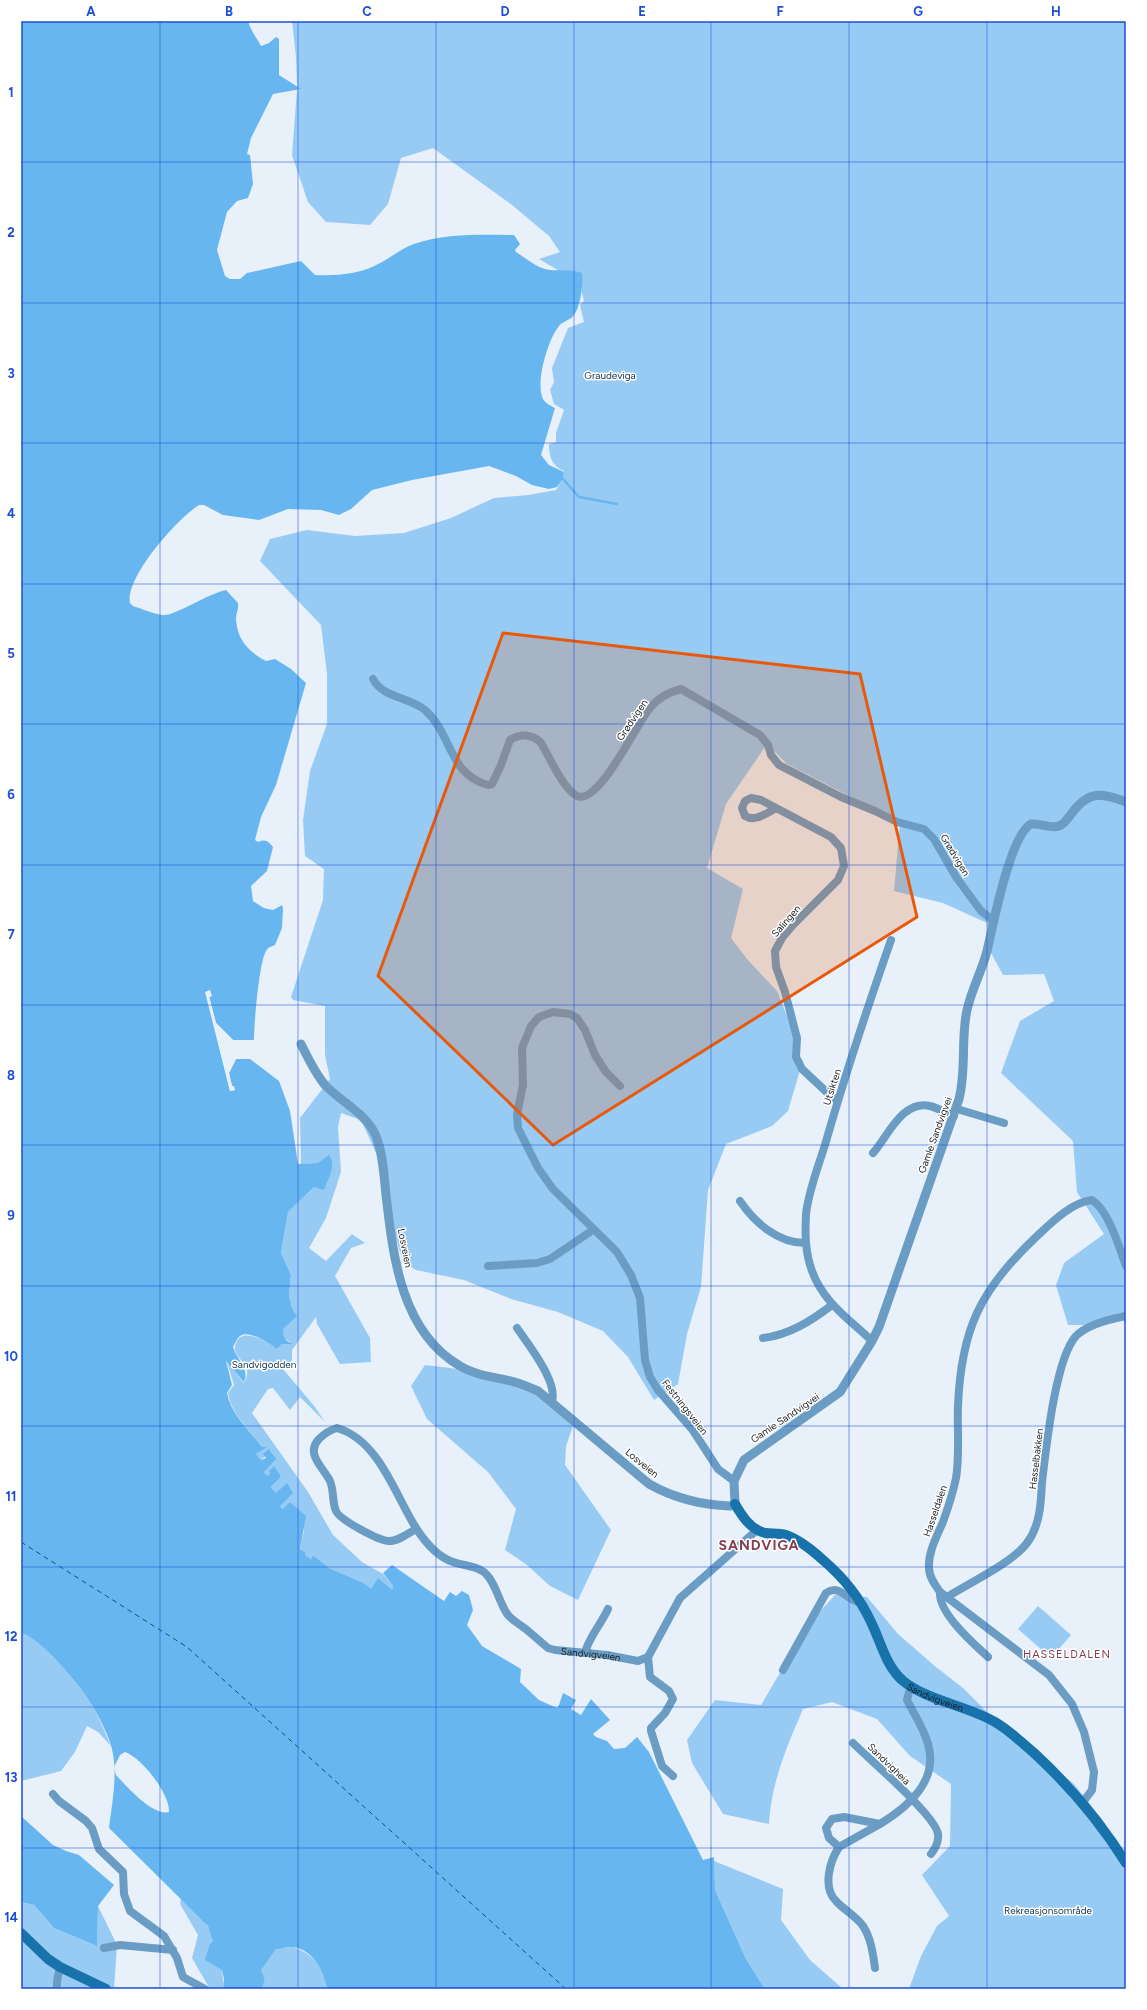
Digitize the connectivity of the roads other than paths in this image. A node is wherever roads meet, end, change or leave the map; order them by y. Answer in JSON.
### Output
{"nodes":[{"id":1,"x":373,"y":679,"type":"dead end"},
{"id":2,"x":1126,"y":802,"type":"edge"},
{"id":3,"x":775,"y":809,"type":"dead end"},
{"id":4,"x":994,"y":920,"type":"junction"},
{"id":5,"x":891,"y":940,"type":"dead end"},
{"id":6,"x":301,"y":1044,"type":"dead end"},
{"id":7,"x":620,"y":1086,"type":"dead end"},
{"id":8,"x":838,"y":1100,"type":"junction"},
{"id":9,"x":955,"y":1112,"type":"junction"},
{"id":10,"x":1004,"y":1123,"type":"dead end"},
{"id":11,"x":873,"y":1153,"type":"dead end"},
{"id":12,"x":740,"y":1201,"type":"dead end"},
{"id":13,"x":593,"y":1230,"type":"junction"},
{"id":14,"x":805,"y":1243,"type":"junction"},
{"id":15,"x":488,"y":1266,"type":"dead end"},
{"id":16,"x":1126,"y":1266,"type":"edge"},
{"id":17,"x":832,"y":1305,"type":"junction"},
{"id":18,"x":1126,"y":1316,"type":"edge"},
{"id":19,"x":517,"y":1328,"type":"dead end"},
{"id":20,"x":763,"y":1338,"type":"dead end"},
{"id":21,"x":872,"y":1341,"type":"junction"},
{"id":22,"x":552,"y":1401,"type":"junction"},
{"id":23,"x":734,"y":1481,"type":"junction"},
{"id":24,"x":735,"y":1504,"type":"junction"},
{"id":25,"x":416,"y":1529,"type":"junction"},
{"id":26,"x":757,"y":1530,"type":"junction"},
{"id":27,"x":944,"y":1595,"type":"junction"},
{"id":28,"x":860,"y":1602,"type":"junction"},
{"id":29,"x":608,"y":1609,"type":"dead end"},
{"id":30,"x":585,"y":1652,"type":"junction"},
{"id":31,"x":988,"y":1657,"type":"dead end"},
{"id":32,"x":648,"y":1658,"type":"junction"},
{"id":33,"x":782,"y":1670,"type":"dead end"},
{"id":34,"x":912,"y":1687,"type":"junction"},
{"id":35,"x":853,"y":1743,"type":"dead end"},
{"id":36,"x":673,"y":1776,"type":"dead end"},
{"id":37,"x":53,"y":1794,"type":"dead end"},
{"id":38,"x":912,"y":1799,"type":"junction"},
{"id":39,"x":1083,"y":1802,"type":"junction"},
{"id":40,"x":880,"y":1824,"type":"junction"},
{"id":41,"x":840,"y":1847,"type":"junction"},
{"id":42,"x":931,"y":1854,"type":"dead end"},
{"id":43,"x":1126,"y":1863,"type":"edge"},
{"id":44,"x":21,"y":1933,"type":"edge"},
{"id":45,"x":104,"y":1948,"type":"dead end"},
{"id":46,"x":173,"y":1950,"type":"junction"},
{"id":47,"x":60,"y":1967,"type":"junction"},
{"id":48,"x":875,"y":1968,"type":"dead end"},
{"id":49,"x":96,"y":1987,"type":"edge"},
{"id":50,"x":57,"y":1989,"type":"edge"},
{"id":51,"x":106,"y":1989,"type":"edge"},
{"id":52,"x":205,"y":1989,"type":"edge"}],
"edges":[{"from":1,"to":4,"type":"street","name":"Grødvigen"},
{"from":2,"to":4,"type":"street","name":"Gamle Sandvigvei"},
{"from":3,"to":8,"type":"street","name":"Salingen"},
{"from":4,"to":9,"type":"street","name":"Gamle Sandvigvei"},
{"from":5,"to":8,"type":"street","name":"Utsikten"},
{"from":6,"to":22,"type":"street","name":"Losveien"},
{"from":7,"to":13,"type":"street","name":"Festningsveien"},
{"from":8,"to":14,"type":"street","name":"Utsikten"},
{"from":9,"to":10,"type":"street"},
{"from":9,"to":11,"type":"street"},
{"from":9,"to":21,"type":"street","name":"Gamle Sandvigvei"},
{"from":12,"to":14,"type":"street"},
{"from":13,"to":15,"type":"street"},
{"from":13,"to":23,"type":"street","name":"Festningsveien"},
{"from":14,"to":17,"type":"street","name":"Utsikten"},
{"from":16,"to":27,"type":"street","name":"Hasseldalen"},
{"from":17,"to":20,"type":"street"},
{"from":17,"to":21,"type":"street","name":"Utsikten"},
{"from":18,"to":27,"type":"street","name":"Hasselbakken"},
{"from":19,"to":22,"type":"street"},
{"from":21,"to":23,"type":"street","name":"Gamle Sandvigvei"},
{"from":22,"to":24,"type":"street","name":"Losveien"},
{"from":23,"to":24,"type":"street","name":"Gamle Sandvigvei"},
{"from":24,"to":26,"type":"main road"},
{"from":25,"to":25,"type":"street","name":"Sandvigveien"},
{"from":25,"to":30,"type":"street","name":"Sandvigveien"},
{"from":26,"to":28,"type":"main road","name":"Sandvigveien"},
{"from":26,"to":32,"type":"street"},
{"from":27,"to":31,"type":"street"},
{"from":27,"to":39,"type":"street","name":"Hasseldalen"},
{"from":28,"to":33,"type":"street"},
{"from":28,"to":34,"type":"main road","name":"Sandvigveien"},
{"from":29,"to":30,"type":"street"},
{"from":30,"to":32,"type":"street","name":"Sandvigveien"},
{"from":32,"to":36,"type":"street"},
{"from":34,"to":38,"type":"street","name":"Sandvigheia"},
{"from":34,"to":39,"type":"main road","name":"Sandvigveien"},
{"from":35,"to":38,"type":"street","name":"Sandvigheia"},
{"from":37,"to":46,"type":"street"},
{"from":38,"to":40,"type":"street","name":"Sandvigheia"},
{"from":38,"to":42,"type":"street"},
{"from":39,"to":43,"type":"main road","name":"Sandvigveien"},
{"from":40,"to":41,"type":"street","name":"Sandvigheia"},
{"from":40,"to":41,"type":"street"},
{"from":41,"to":48,"type":"street"},
{"from":44,"to":47,"type":"main road"},
{"from":45,"to":46,"type":"street"},
{"from":46,"to":52,"type":"street"},
{"from":47,"to":49,"type":"main road"},
{"from":47,"to":50,"type":"street"},
{"from":49,"to":51,"type":"main road"}]}
